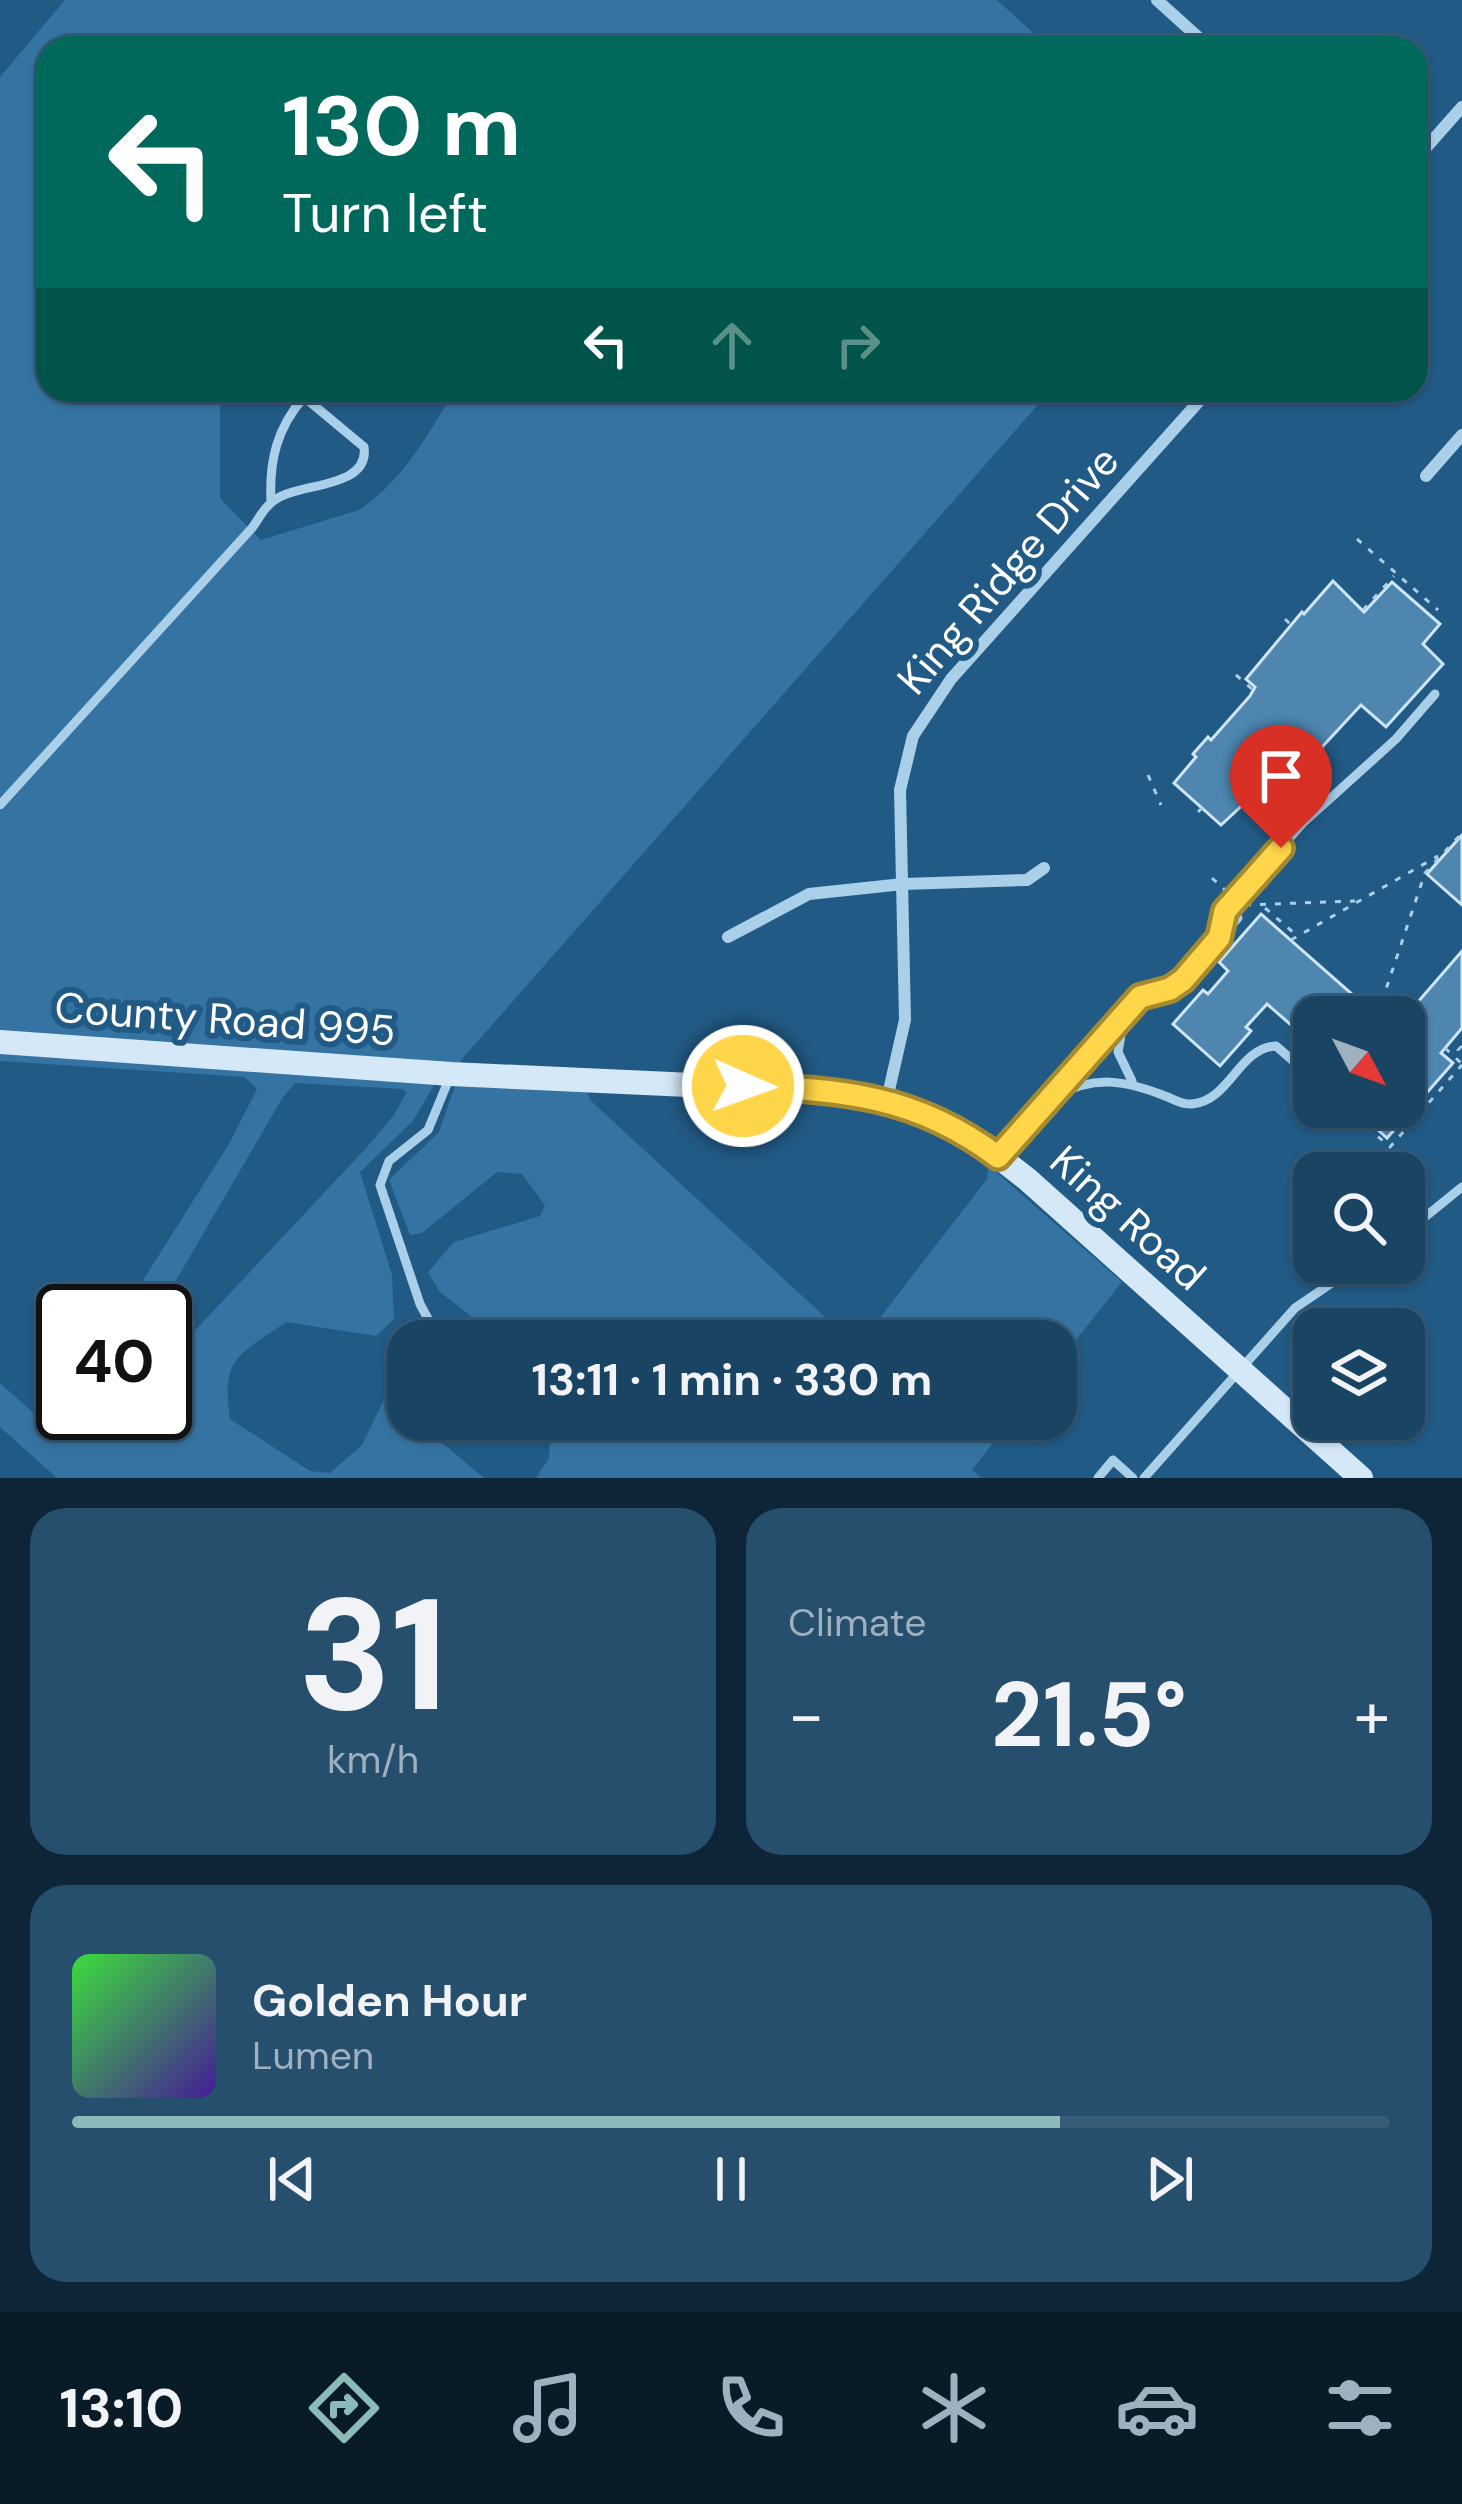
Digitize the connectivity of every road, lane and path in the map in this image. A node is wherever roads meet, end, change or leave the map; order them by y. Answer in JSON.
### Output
{"nodes":[{"id":1,"x":1157,"y":0,"type":"edge"},
{"id":2,"x":1197,"y":36,"type":"edge"},
{"id":3,"x":1462,"y":107,"type":"edge"},
{"id":4,"x":1428,"y":145,"type":"edge"},
{"id":5,"x":300,"y":402,"type":"edge"},
{"id":6,"x":310,"y":402,"type":"edge"},
{"id":7,"x":1198,"y":402,"type":"edge"},
{"id":8,"x":1462,"y":436,"type":"edge"},
{"id":9,"x":1426,"y":476,"type":"dead end"},
{"id":10,"x":272,"y":501,"type":"junction"},
{"id":11,"x":1357,"y":539,"type":"dead end"},
{"id":12,"x":1396,"y":574,"type":"junction"},
{"id":13,"x":1414,"y":589,"type":"junction"},
{"id":14,"x":1408,"y":596,"type":"dead end"},
{"id":15,"x":1432,"y":605,"type":"junction"},
{"id":16,"x":1363,"y":610,"type":"dead end"},
{"id":17,"x":1438,"y":610,"type":"dead end"},
{"id":18,"x":1426,"y":612,"type":"dead end"},
{"id":19,"x":1285,"y":620,"type":"dead end"},
{"id":20,"x":1291,"y":625,"type":"dead end"},
{"id":21,"x":1236,"y":675,"type":"dead end"},
{"id":22,"x":1252,"y":689,"type":"dead end"},
{"id":23,"x":1435,"y":694,"type":"dead end"},
{"id":24,"x":1148,"y":775,"type":"dead end"},
{"id":25,"x":0,"y":805,"type":"edge"},
{"id":26,"x":1161,"y":805,"type":"dead end"},
{"id":27,"x":1462,"y":833,"type":"edge"},
{"id":28,"x":1444,"y":854,"type":"junction"},
{"id":29,"x":1419,"y":867,"type":"junction"},
{"id":30,"x":1045,"y":868,"type":"dead end"},
{"id":31,"x":1426,"y":873,"type":"junction"},
{"id":32,"x":1212,"y":878,"type":"dead end"},
{"id":33,"x":903,"y":884,"type":"junction"},
{"id":34,"x":1227,"y":892,"type":"dead end"},
{"id":35,"x":1357,"y":901,"type":"junction"},
{"id":36,"x":1262,"y":904,"type":"junction"},
{"id":37,"x":1242,"y":905,"type":"dead end"},
{"id":38,"x":1238,"y":918,"type":"dead end"},
{"id":39,"x":728,"y":938,"type":"dead end"},
{"id":40,"x":1219,"y":938,"type":"junction"},
{"id":41,"x":1384,"y":996,"type":"edge"},
{"id":42,"x":1126,"y":1012,"type":"junction"},
{"id":43,"x":0,"y":1042,"type":"edge"},
{"id":44,"x":1444,"y":1048,"type":"dead end"},
{"id":45,"x":1461,"y":1050,"type":"edge"},
{"id":46,"x":1453,"y":1056,"type":"junction"},
{"id":47,"x":1293,"y":1061,"type":"edge"},
{"id":48,"x":1462,"y":1064,"type":"edge"},
{"id":49,"x":448,"y":1074,"type":"junction"},
{"id":50,"x":1135,"y":1084,"type":"junction"},
{"id":51,"x":886,"y":1099,"type":"junction"},
{"id":52,"x":1042,"y":1105,"type":"junction"},
{"id":53,"x":1425,"y":1107,"type":"edge"},
{"id":54,"x":1368,"y":1128,"type":"edge"},
{"id":55,"x":1406,"y":1128,"type":"edge"},
{"id":56,"x":998,"y":1157,"type":"junction"},
{"id":57,"x":1462,"y":1187,"type":"edge"},
{"id":58,"x":1425,"y":1217,"type":"edge"},
{"id":59,"x":1330,"y":1284,"type":"edge"},
{"id":60,"x":429,"y":1320,"type":"edge"},
{"id":61,"x":1239,"y":1369,"type":"junction"},
{"id":62,"x":1098,"y":1478,"type":"edge"},
{"id":63,"x":1133,"y":1478,"type":"edge"},
{"id":64,"x":1144,"y":1478,"type":"edge"},
{"id":65,"x":1361,"y":1478,"type":"edge"}],
"edges":[{"from":1,"to":2,"type":"street"},
{"from":3,"to":4,"type":"street"},
{"from":5,"to":10,"type":"lane"},
{"from":6,"to":10,"type":"lane"},
{"from":7,"to":33,"type":"street","name":"King Ridge Drive"},
{"from":8,"to":9,"type":"street"},
{"from":10,"to":25,"type":"lane"},
{"from":11,"to":12,"type":"path"},
{"from":12,"to":13,"type":"path"},
{"from":12,"to":16,"type":"path"},
{"from":13,"to":14,"type":"path"},
{"from":13,"to":15,"type":"path"},
{"from":15,"to":17,"type":"path"},
{"from":15,"to":18,"type":"path"},
{"from":19,"to":20,"type":"path"},
{"from":21,"to":22,"type":"path"},
{"from":23,"to":40,"type":"lane"},
{"from":24,"to":26,"type":"path"},
{"from":27,"to":28,"type":"path"},
{"from":28,"to":29,"type":"path"},
{"from":28,"to":31,"type":"path"},
{"from":29,"to":31,"type":"path"},
{"from":29,"to":35,"type":"path"},
{"from":30,"to":33,"type":"street"},
{"from":31,"to":41,"type":"path"},
{"from":32,"to":34,"type":"path"},
{"from":33,"to":39,"type":"street"},
{"from":33,"to":51,"type":"street","name":"King Ridge Drive"},
{"from":35,"to":36,"type":"path"},
{"from":35,"to":36,"type":"path"},
{"from":36,"to":37,"type":"path"},
{"from":38,"to":40,"type":"lane"},
{"from":40,"to":42,"type":"lane"},
{"from":42,"to":50,"type":"lane"},
{"from":42,"to":52,"type":"lane"},
{"from":43,"to":49,"type":"street","name":"County Road 995"},
{"from":44,"to":46,"type":"path"},
{"from":45,"to":46,"type":"path"},
{"from":46,"to":48,"type":"path"},
{"from":47,"to":50,"type":"lane"},
{"from":48,"to":53,"type":"path"},
{"from":49,"to":51,"type":"street","name":"King Road"},
{"from":49,"to":60,"type":"lane"},
{"from":50,"to":52,"type":"lane"},
{"from":51,"to":56,"type":"street","name":"King Road"},
{"from":52,"to":56,"type":"lane"},
{"from":54,"to":55,"type":"path"},
{"from":56,"to":61,"type":"street","name":"King Road"},
{"from":57,"to":58,"type":"lane"},
{"from":59,"to":61,"type":"lane"},
{"from":61,"to":64,"type":"lane"},
{"from":61,"to":65,"type":"street","name":"King Road"},
{"from":62,"to":63,"type":"lane"}]}
